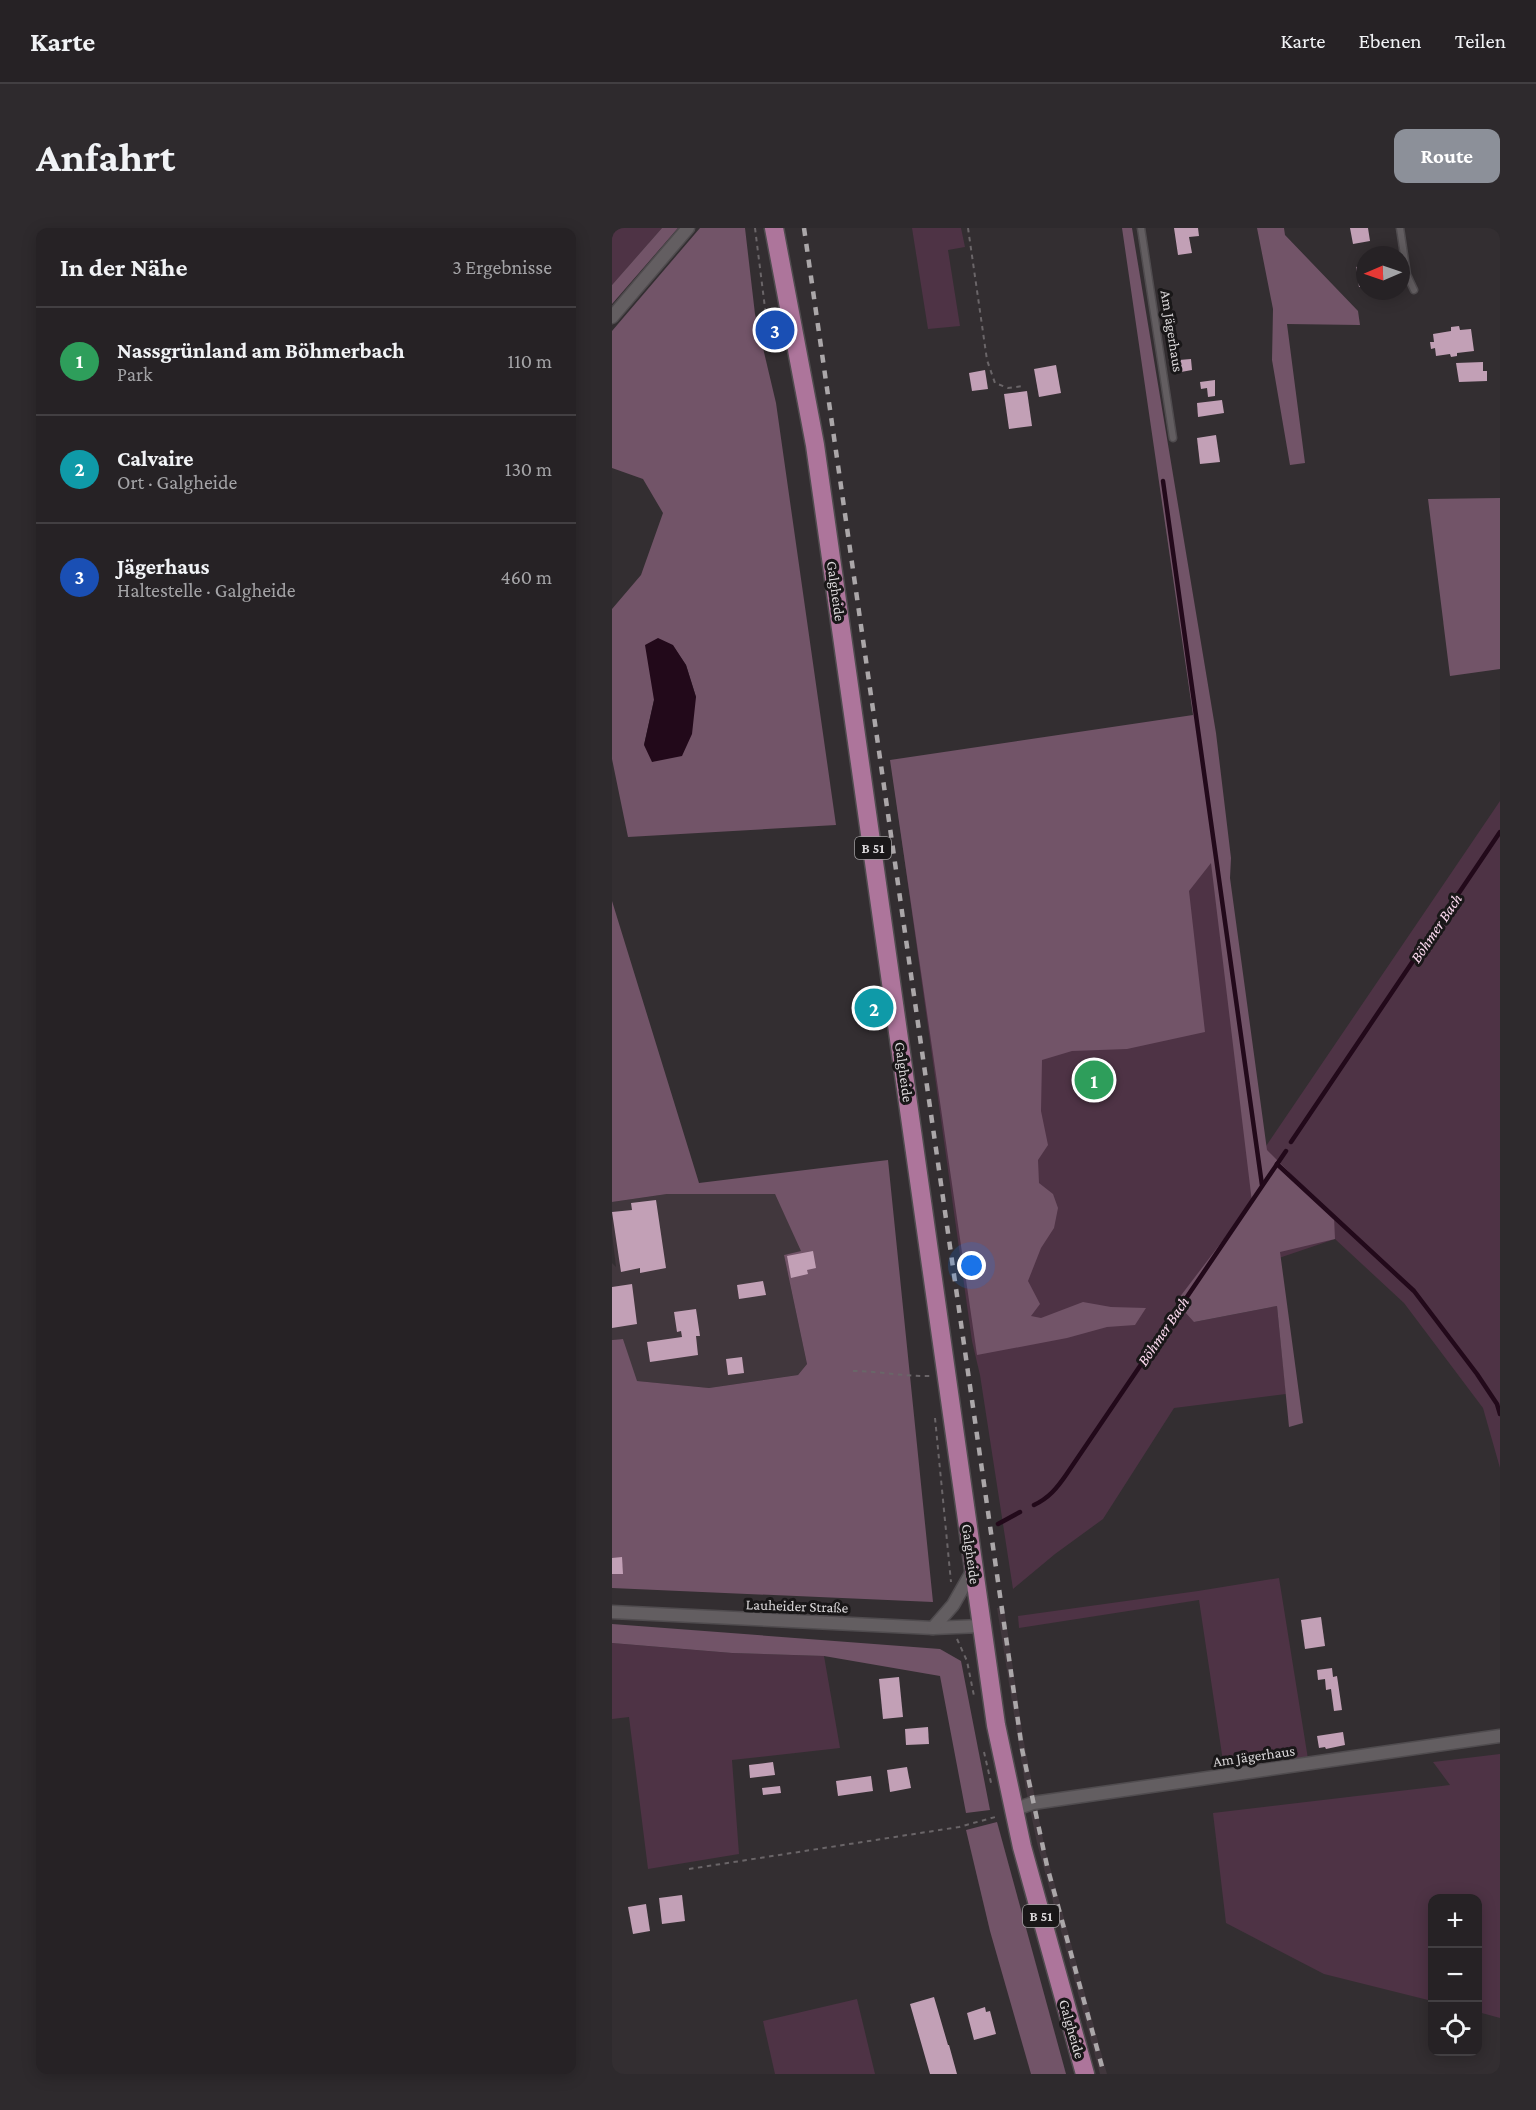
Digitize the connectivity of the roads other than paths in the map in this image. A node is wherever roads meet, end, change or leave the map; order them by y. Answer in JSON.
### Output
{"nodes":[{"id":1,"x":688,"y":228,"type":"edge"},
{"id":2,"x":1141,"y":228,"type":"edge"},
{"id":3,"x":1400,"y":228,"type":"edge"},
{"id":4,"x":775,"y":229,"type":"edge"},
{"id":5,"x":1414,"y":290,"type":"dead end"},
{"id":6,"x":612,"y":317,"type":"edge"},
{"id":7,"x":1173,"y":438,"type":"dead end"},
{"id":8,"x":973,"y":1570,"type":"junction"},
{"id":9,"x":612,"y":1612,"type":"edge"},
{"id":10,"x":981,"y":1626,"type":"junction"},
{"id":11,"x":933,"y":1628,"type":"junction"},
{"id":12,"x":1500,"y":1736,"type":"edge"},
{"id":13,"x":1013,"y":1810,"type":"junction"},
{"id":14,"x":1084,"y":2074,"type":"edge"}],
"edges":[{"from":1,"to":6,"type":"street"},
{"from":2,"to":7,"type":"lane","name":"Am Jägerhaus"},
{"from":3,"to":5,"type":"lane"},
{"from":4,"to":8,"type":"main road","name":"Galgheide","number":"B 51"},
{"from":8,"to":10,"type":"main road","name":"Galgheide","number":"B 51"},
{"from":8,"to":11,"type":"street"},
{"from":9,"to":11,"type":"street","name":"Lauheider Straße"},
{"from":10,"to":11,"type":"street","name":"Lauheider Straße"},
{"from":10,"to":13,"type":"main road","name":"Galgheide","number":"B 51"},
{"from":12,"to":13,"type":"street","name":"Am Jägerhaus"},
{"from":13,"to":14,"type":"main road","name":"Galgheide","number":"B 51"}]}
